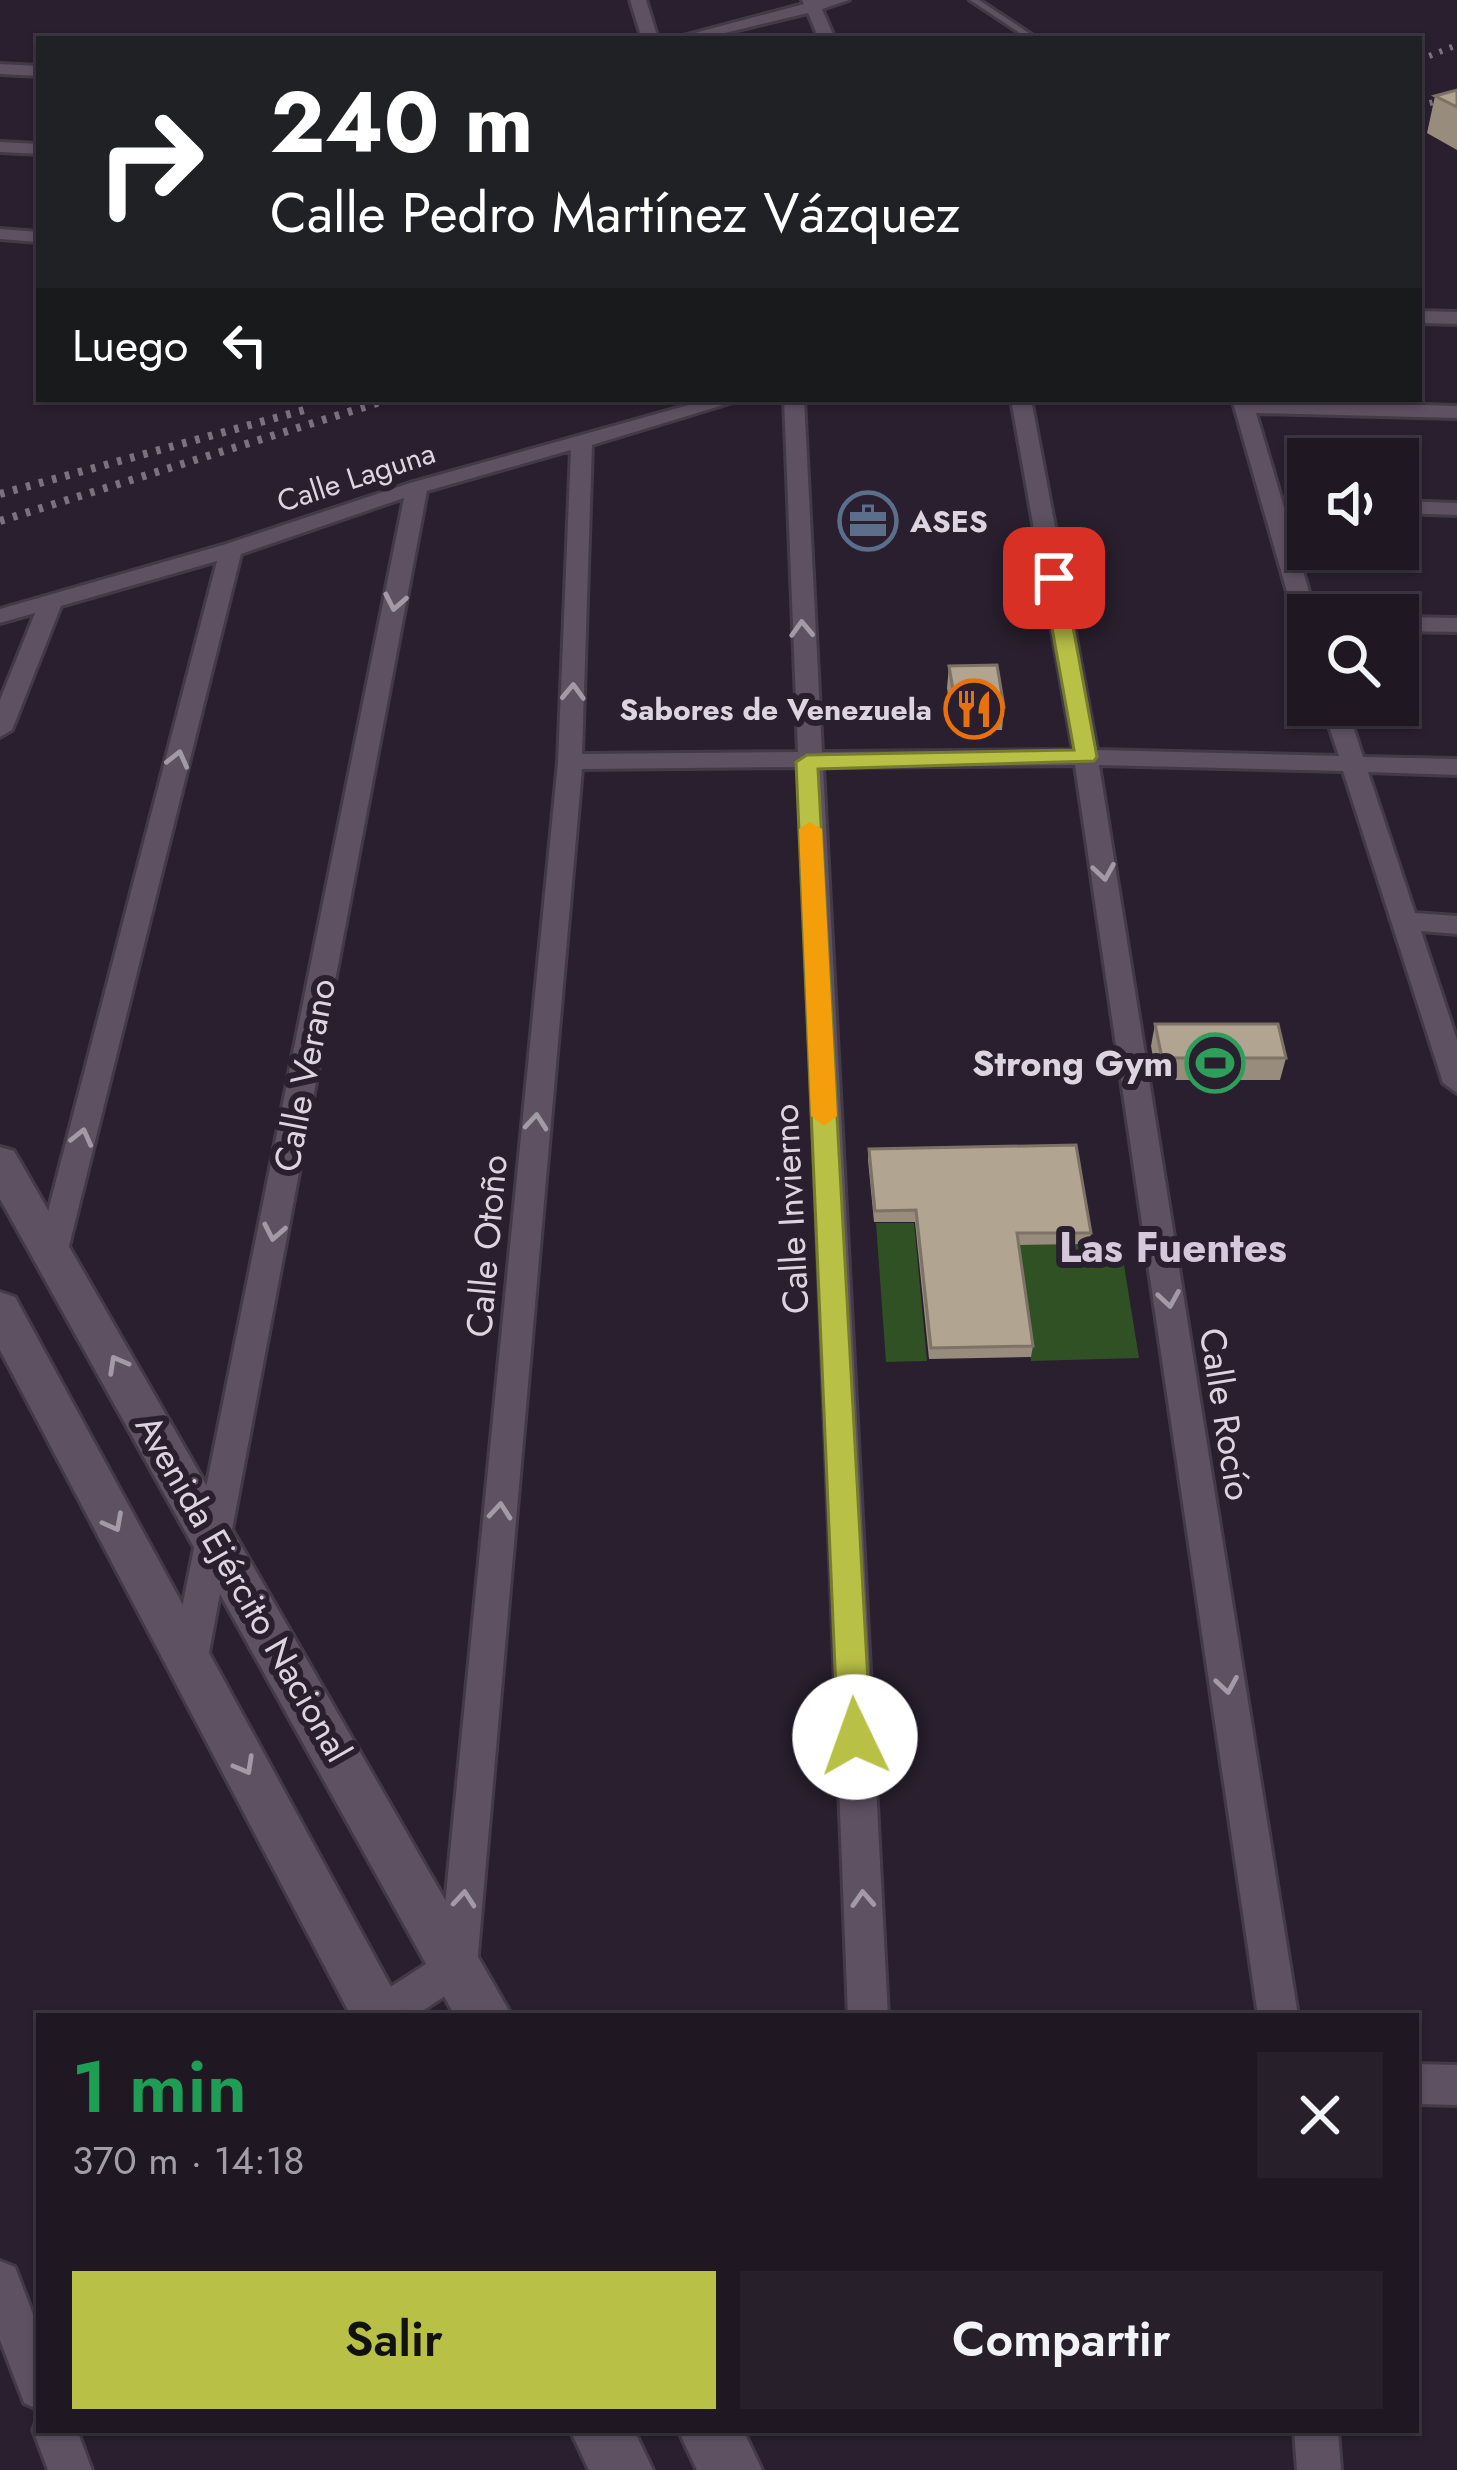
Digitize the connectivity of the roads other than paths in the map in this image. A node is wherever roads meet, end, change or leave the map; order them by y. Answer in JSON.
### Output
{"nodes":[{"id":1,"x":638,"y":0,"type":"edge"},
{"id":2,"x":842,"y":0,"type":"edge"},
{"id":3,"x":974,"y":0,"type":"edge"},
{"id":4,"x":811,"y":4,"type":"edge"},
{"id":5,"x":649,"y":36,"type":"edge"},
{"id":6,"x":691,"y":36,"type":"edge"},
{"id":7,"x":826,"y":36,"type":"edge"},
{"id":8,"x":1029,"y":36,"type":"edge"},
{"id":9,"x":0,"y":69,"type":"edge"},
{"id":10,"x":36,"y":71,"type":"edge"},
{"id":11,"x":0,"y":147,"type":"edge"},
{"id":12,"x":36,"y":149,"type":"edge"},
{"id":13,"x":0,"y":234,"type":"edge"},
{"id":14,"x":36,"y":236,"type":"edge"},
{"id":15,"x":1422,"y":317,"type":"edge"},
{"id":16,"x":1457,"y":318,"type":"edge"},
{"id":17,"x":722,"y":402,"type":"edge"},
{"id":18,"x":794,"y":402,"type":"edge"},
{"id":19,"x":1022,"y":402,"type":"edge"},
{"id":20,"x":1244,"y":403,"type":"edge"},
{"id":21,"x":1457,"y":412,"type":"edge"},
{"id":22,"x":582,"y":441,"type":"junction"},
{"id":23,"x":417,"y":487,"type":"junction"},
{"id":24,"x":1419,"y":507,"type":"edge"},
{"id":25,"x":1457,"y":508,"type":"edge"},
{"id":26,"x":230,"y":550,"type":"junction"},
{"id":27,"x":1302,"y":594,"type":"edge"},
{"id":28,"x":52,"y":599,"type":"junction"},
{"id":29,"x":0,"y":616,"type":"edge"},
{"id":30,"x":1419,"y":624,"type":"edge"},
{"id":31,"x":1457,"y":625,"type":"edge"},
{"id":32,"x":1341,"y":726,"type":"edge"},
{"id":33,"x":0,"y":730,"type":"edge"},
{"id":34,"x":1086,"y":757,"type":"junction"},
{"id":35,"x":1353,"y":761,"type":"junction"},
{"id":36,"x":570,"y":762,"type":"junction"},
{"id":37,"x":807,"y":762,"type":"junction"},
{"id":38,"x":1457,"y":767,"type":"edge"},
{"id":39,"x":1405,"y":921,"type":"junction"},
{"id":40,"x":1457,"y":926,"type":"edge"},
{"id":41,"x":1457,"y":1083,"type":"edge"},
{"id":42,"x":0,"y":1162,"type":"edge"},
{"id":43,"x":53,"y":1250,"type":"junction"},
{"id":44,"x":0,"y":1309,"type":"edge"},
{"id":45,"x":214,"y":1540,"type":"junction"},
{"id":46,"x":189,"y":1663,"type":"junction"},
{"id":47,"x":458,"y":1965,"type":"junction"},
{"id":48,"x":378,"y":2013,"type":"edge"},
{"id":49,"x":385,"y":2013,"type":"edge"},
{"id":50,"x":483,"y":2013,"type":"edge"},
{"id":51,"x":868,"y":2013,"type":"edge"},
{"id":52,"x":1277,"y":2013,"type":"edge"},
{"id":53,"x":1419,"y":2084,"type":"edge"},
{"id":54,"x":1457,"y":2085,"type":"edge"},
{"id":55,"x":0,"y":2282,"type":"edge"},
{"id":56,"x":36,"y":2379,"type":"edge"},
{"id":57,"x":603,"y":2433,"type":"edge"},
{"id":58,"x":711,"y":2433,"type":"edge"},
{"id":59,"x":1316,"y":2433,"type":"edge"},
{"id":60,"x":622,"y":2470,"type":"edge"},
{"id":61,"x":731,"y":2470,"type":"edge"},
{"id":62,"x":1319,"y":2470,"type":"edge"}],
"edges":[{"from":1,"to":5,"type":"street"},
{"from":2,"to":4,"type":"street"},
{"from":3,"to":8,"type":"lane"},
{"from":4,"to":6,"type":"street"},
{"from":4,"to":7,"type":"street"},
{"from":9,"to":10,"type":"street"},
{"from":11,"to":12,"type":"street"},
{"from":13,"to":14,"type":"street"},
{"from":15,"to":16,"type":"street"},
{"from":17,"to":22,"type":"street","name":"Calle Laguna"},
{"from":37,"to":18,"type":"street","name":"Calle Invierno","one_way":true},
{"from":19,"to":34,"type":"street","name":"Calle Rocío"},
{"from":20,"to":21,"type":"street"},
{"from":20,"to":27,"type":"street"},
{"from":22,"to":23,"type":"street","name":"Calle Laguna"},
{"from":36,"to":22,"type":"street","name":"Calle Otoño","one_way":true},
{"from":23,"to":26,"type":"street","name":"Calle Laguna"},
{"from":23,"to":45,"type":"street","name":"Calle Verano","one_way":true},
{"from":24,"to":25,"type":"street"},
{"from":26,"to":28,"type":"street","name":"Calle Laguna"},
{"from":43,"to":26,"type":"street","one_way":true},
{"from":28,"to":29,"type":"street","name":"Calle Laguna"},
{"from":28,"to":33,"type":"street"},
{"from":30,"to":31,"type":"street"},
{"from":32,"to":35,"type":"street"},
{"from":34,"to":35,"type":"street"},
{"from":34,"to":37,"type":"street"},
{"from":34,"to":52,"type":"street","name":"Calle Rocío","one_way":true},
{"from":35,"to":38,"type":"street"},
{"from":35,"to":39,"type":"street"},
{"from":36,"to":37,"type":"street"},
{"from":47,"to":36,"type":"street","name":"Calle Otoño","one_way":true},
{"from":51,"to":37,"type":"street","name":"Calle Invierno","one_way":true},
{"from":39,"to":40,"type":"street"},
{"from":39,"to":41,"type":"street"},
{"from":42,"to":43,"type":"main road","name":"Avenida Ejército Nacional"},
{"from":45,"to":43,"type":"main road","name":"Avenida Ejército Nacional","one_way":true},
{"from":44,"to":46,"type":"main road","one_way":true},
{"from":45,"to":46,"type":"street","name":"Calle Verano"},
{"from":45,"to":47,"type":"main road","name":"Avenida Ejército Nacional"},
{"from":46,"to":48,"type":"main road","one_way":true},
{"from":47,"to":49,"type":"street"},
{"from":47,"to":50,"type":"main road","name":"Avenida Ejército Nacional"},
{"from":53,"to":54,"type":"street"},
{"from":55,"to":56,"type":"street"},
{"from":57,"to":60,"type":"main road"},
{"from":58,"to":61,"type":"main road"},
{"from":59,"to":62,"type":"street"}]}
